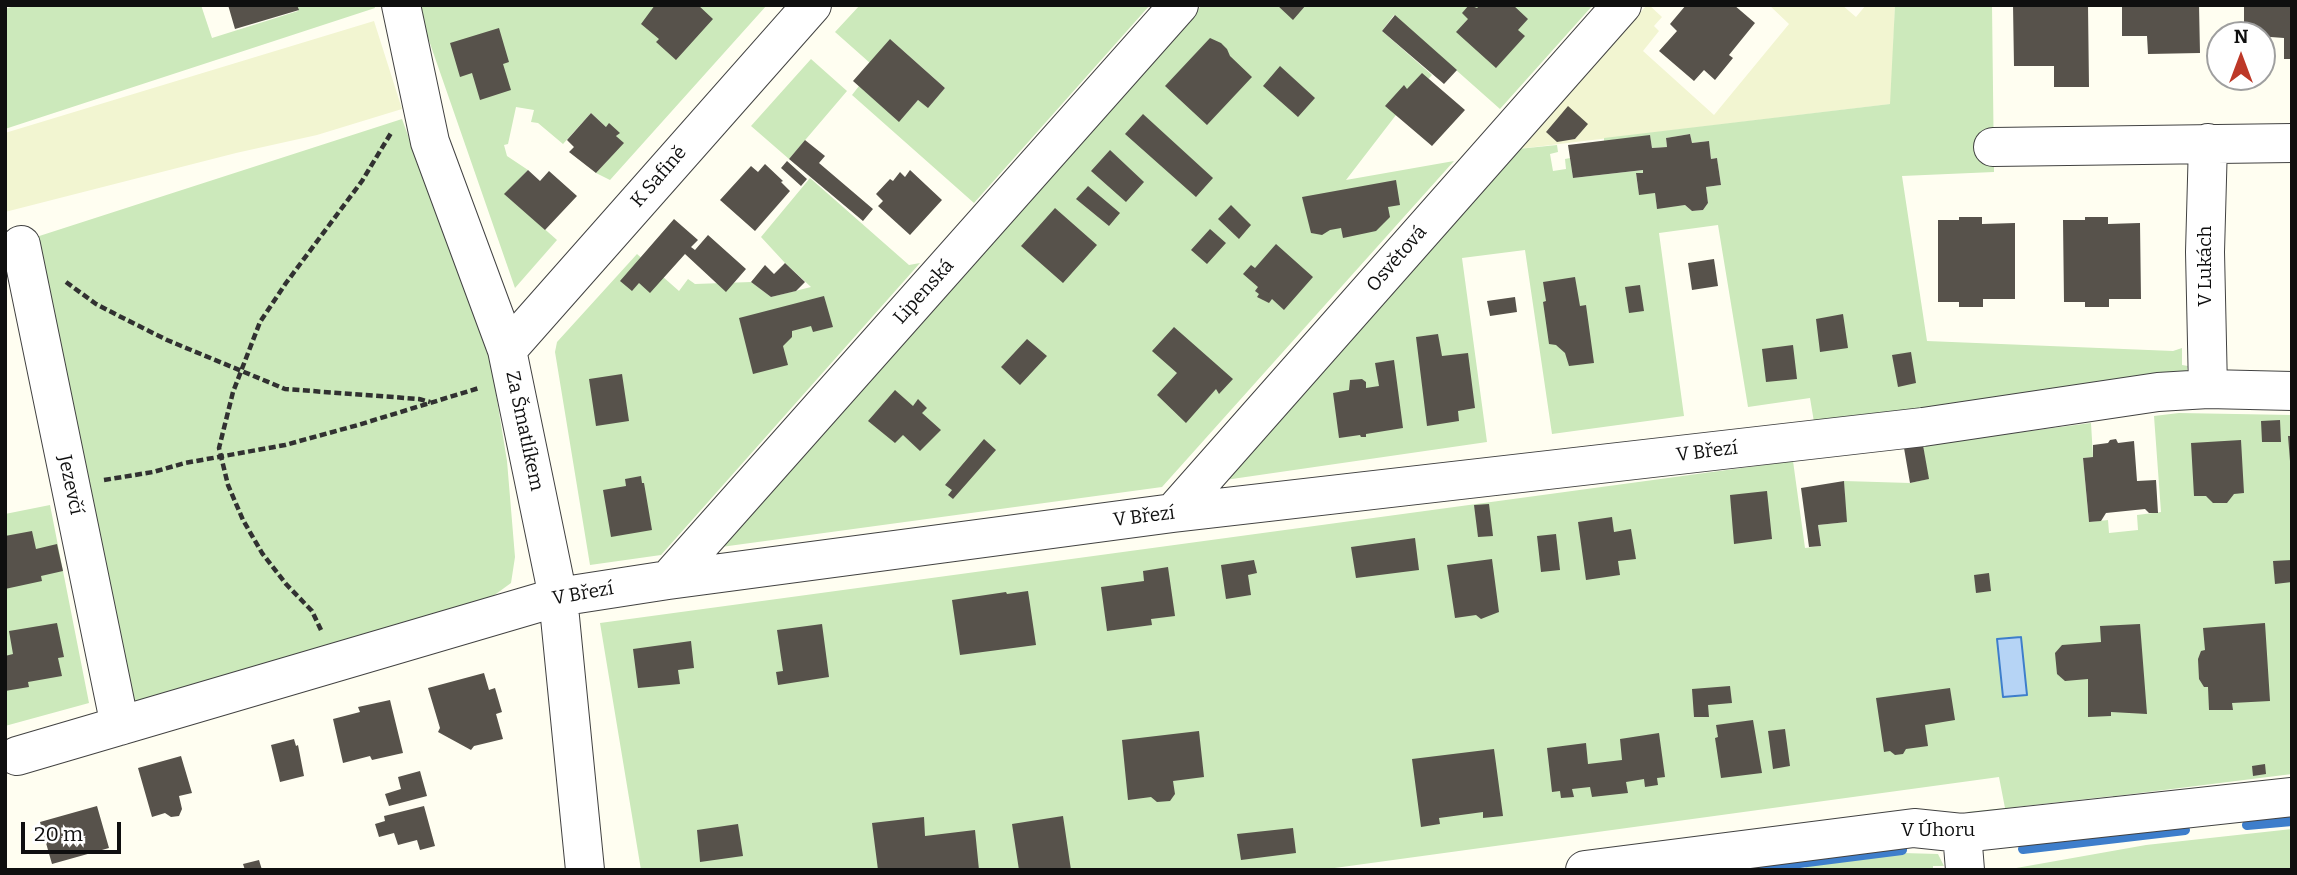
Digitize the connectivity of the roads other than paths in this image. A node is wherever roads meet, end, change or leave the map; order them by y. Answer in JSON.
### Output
{"nodes":[{"id":1,"x":401,"y":5,"type":"edge"},
{"id":2,"x":812,"y":5,"type":"edge"},
{"id":3,"x":1179,"y":5,"type":"edge"},
{"id":4,"x":1622,"y":5,"type":"edge"},
{"id":5,"x":2208,"y":143,"type":"junction"},
{"id":6,"x":2292,"y":143,"type":"edge"},
{"id":7,"x":1993,"y":147,"type":"dead end"},
{"id":8,"x":21,"y":245,"type":"dead end"},
{"id":9,"x":510,"y":364,"type":"junction"},
{"id":10,"x":2208,"y":389,"type":"junction"},
{"id":11,"x":2292,"y":391,"type":"edge"},
{"id":12,"x":1173,"y":513,"type":"junction"},
{"id":13,"x":668,"y":580,"type":"junction"},
{"id":14,"x":558,"y":597,"type":"junction"},
{"id":15,"x":120,"y":726,"type":"junction"},
{"id":16,"x":17,"y":757,"type":"dead end"},
{"id":17,"x":2292,"y":797,"type":"edge"},
{"id":18,"x":1963,"y":852,"type":"edge"},
{"id":19,"x":585,"y":870,"type":"edge"},
{"id":20,"x":1585,"y":870,"type":"edge"}],
"edges":[{"from":1,"to":9,"type":"street","name":"Za Šmatlíkem"},
{"from":2,"to":9,"type":"street","name":"K Safině"},
{"from":3,"to":13,"type":"street","name":"Lipenská"},
{"from":4,"to":12,"type":"street","name":"Osvětová"},
{"from":5,"to":6,"type":"street"},
{"from":5,"to":7,"type":"street"},
{"from":5,"to":10,"type":"street","name":"V Lukách"},
{"from":8,"to":15,"type":"street","name":"Jezevčí"},
{"from":9,"to":14,"type":"street","name":"Za Šmatlíkem"},
{"from":10,"to":11,"type":"street","name":"V Březí"},
{"from":10,"to":12,"type":"street","name":"V Březí"},
{"from":12,"to":13,"type":"street","name":"V Březí"},
{"from":13,"to":14,"type":"street","name":"V Březí"},
{"from":14,"to":15,"type":"street","name":"V Březí"},
{"from":14,"to":19,"type":"street","name":"Za Šmatlíkem"},
{"from":15,"to":16,"type":"street","name":"V Březí"},
{"from":17,"to":18,"type":"street","name":"V Úhoru"},
{"from":18,"to":20,"type":"street","name":"V Úhoru"}]}
